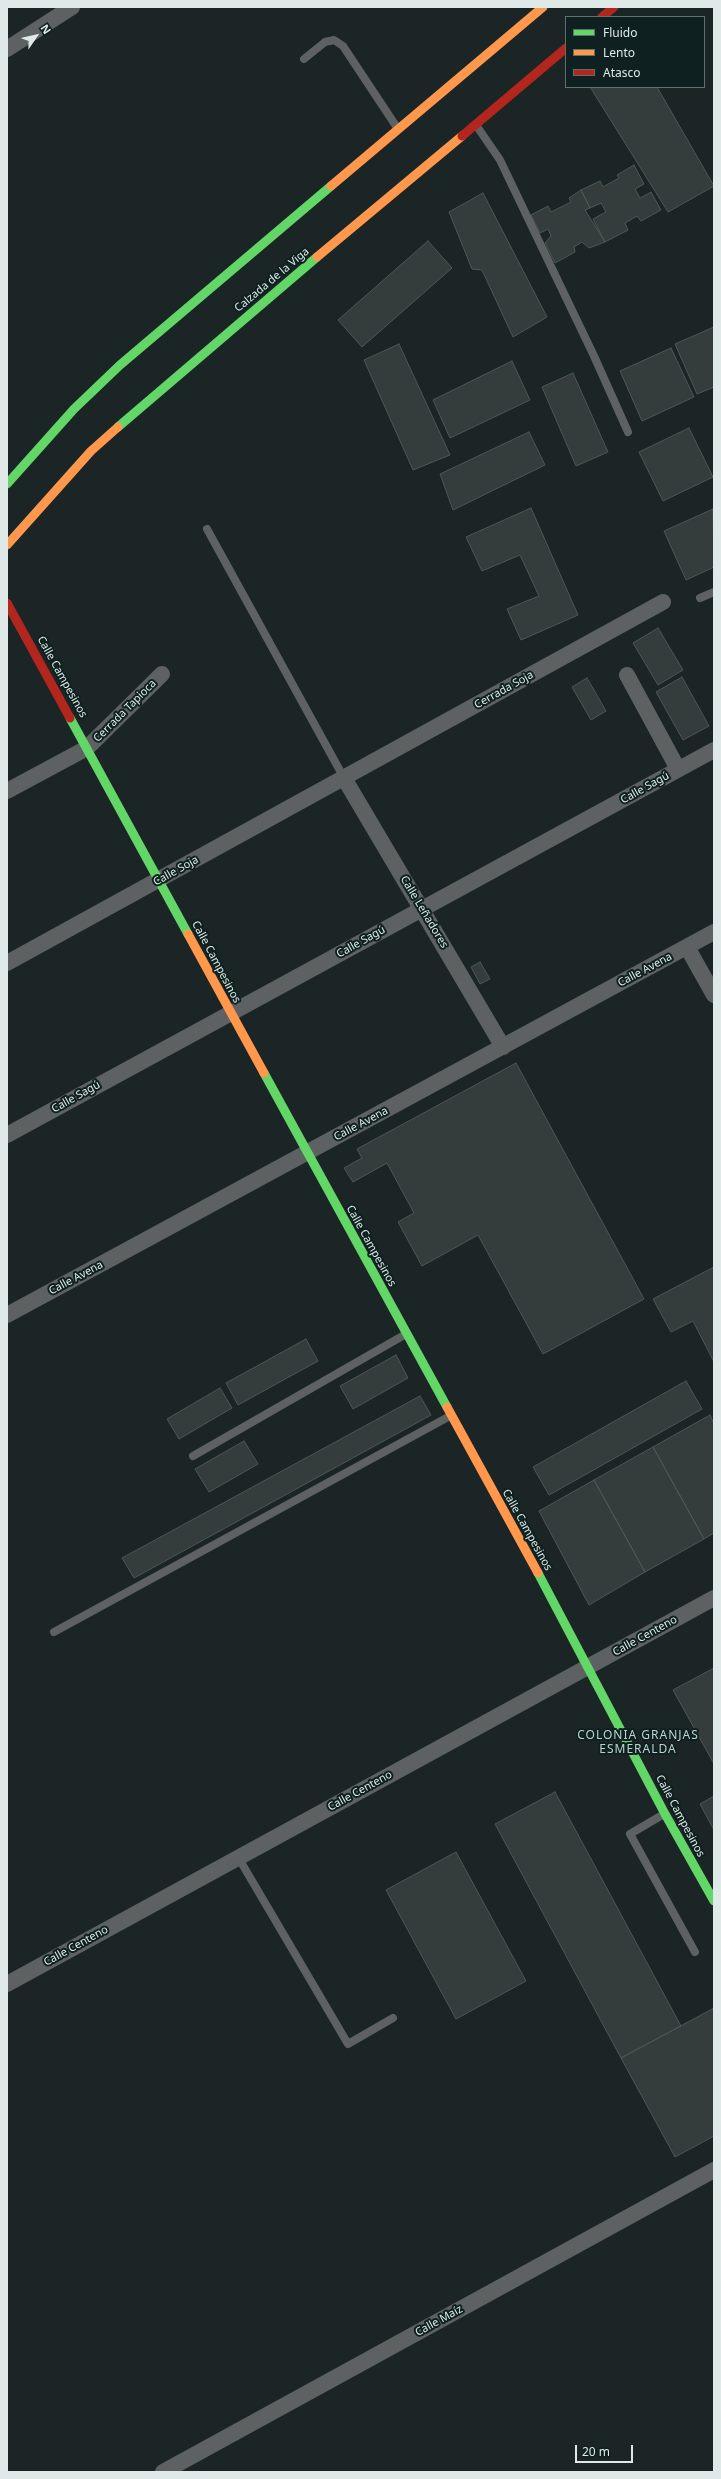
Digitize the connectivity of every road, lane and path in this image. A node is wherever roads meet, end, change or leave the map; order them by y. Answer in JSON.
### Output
{"nodes":[{"id":1,"x":72,"y":7,"type":"edge"},
{"id":2,"x":543,"y":7,"type":"edge"},
{"id":3,"x":7,"y":49,"type":"edge"},
{"id":4,"x":565,"y":49,"type":"edge"},
{"id":5,"x":304,"y":59,"type":"dead end"},
{"id":6,"x":476,"y":124,"type":"junction"},
{"id":7,"x":398,"y":130,"type":"junction"},
{"id":8,"x":628,"y":432,"type":"dead end"},
{"id":9,"x":7,"y":484,"type":"edge"},
{"id":10,"x":207,"y":529,"type":"dead end"},
{"id":11,"x":7,"y":545,"type":"edge"},
{"id":12,"x":714,"y":592,"type":"edge"},
{"id":13,"x":700,"y":598,"type":"dead end"},
{"id":14,"x":663,"y":602,"type":"dead end"},
{"id":15,"x":7,"y":603,"type":"edge"},
{"id":16,"x":162,"y":674,"type":"dead end"},
{"id":17,"x":626,"y":675,"type":"dead end"},
{"id":18,"x":87,"y":748,"type":"junction"},
{"id":19,"x":714,"y":750,"type":"edge"},
{"id":20,"x":678,"y":769,"type":"junction"},
{"id":21,"x":344,"y":778,"type":"junction"},
{"id":22,"x":7,"y":791,"type":"edge"},
{"id":23,"x":158,"y":880,"type":"junction"},
{"id":24,"x":422,"y":909,"type":"junction"},
{"id":25,"x":714,"y":932,"type":"edge"},
{"id":26,"x":687,"y":947,"type":"junction"},
{"id":27,"x":7,"y":963,"type":"edge"},
{"id":28,"x":714,"y":995,"type":"edge"},
{"id":29,"x":230,"y":1013,"type":"junction"},
{"id":30,"x":503,"y":1046,"type":"junction"},
{"id":31,"x":7,"y":1135,"type":"edge"},
{"id":32,"x":306,"y":1153,"type":"junction"},
{"id":33,"x":7,"y":1315,"type":"edge"},
{"id":34,"x":406,"y":1334,"type":"junction"},
{"id":35,"x":450,"y":1416,"type":"junction"},
{"id":36,"x":193,"y":1456,"type":"dead end"},
{"id":37,"x":714,"y":1598,"type":"edge"},
{"id":38,"x":54,"y":1632,"type":"dead end"},
{"id":39,"x":589,"y":1666,"type":"junction"},
{"id":40,"x":665,"y":1814,"type":"junction"},
{"id":41,"x":238,"y":1857,"type":"junction"},
{"id":42,"x":714,"y":1901,"type":"edge"},
{"id":43,"x":695,"y":1952,"type":"dead end"},
{"id":44,"x":7,"y":1984,"type":"edge"},
{"id":45,"x":393,"y":2018,"type":"dead end"},
{"id":46,"x":714,"y":2170,"type":"edge"},
{"id":47,"x":163,"y":2472,"type":"edge"}],
"edges":[{"from":1,"to":3,"type":"street"},
{"from":2,"to":7,"type":"street"},
{"from":4,"to":6,"type":"street","name":"Calzada de la Viga"},
{"from":5,"to":7,"type":"lane"},
{"from":6,"to":8,"type":"lane"},
{"from":6,"to":11,"type":"street","name":"Calzada de la Viga"},
{"from":7,"to":9,"type":"street"},
{"from":10,"to":21,"type":"lane"},
{"from":12,"to":13,"type":"lane"},
{"from":14,"to":21,"type":"street","name":"Cerrada Soja"},
{"from":15,"to":18,"type":"street","name":"Calle Campesinos"},
{"from":16,"to":18,"type":"street","name":"Cerrada Tapioca"},
{"from":17,"to":20,"type":"street"},
{"from":18,"to":22,"type":"street","name":"Cerrada Tapioca"},
{"from":18,"to":23,"type":"street","name":"Calle Campesinos"},
{"from":19,"to":20,"type":"street","name":"Calle Sagú"},
{"from":20,"to":24,"type":"street","name":"Calle Sagú"},
{"from":21,"to":23,"type":"street","name":"Calle Soja"},
{"from":21,"to":24,"type":"street","name":"Calle Leñadores"},
{"from":23,"to":27,"type":"street","name":"Calle Soja"},
{"from":23,"to":29,"type":"street","name":"Calle Campesinos"},
{"from":24,"to":29,"type":"street","name":"Calle Sagú"},
{"from":24,"to":30,"type":"street","name":"Calle Leñadores"},
{"from":25,"to":26,"type":"street","name":"Calle Avena"},
{"from":26,"to":28,"type":"street"},
{"from":26,"to":30,"type":"street","name":"Calle Avena"},
{"from":29,"to":31,"type":"street","name":"Calle Sagú"},
{"from":29,"to":32,"type":"street","name":"Calle Campesinos"},
{"from":30,"to":32,"type":"street","name":"Calle Avena"},
{"from":32,"to":33,"type":"street","name":"Calle Avena"},
{"from":32,"to":34,"type":"street","name":"Calle Campesinos"},
{"from":34,"to":35,"type":"street","name":"Calle Campesinos"},
{"from":34,"to":36,"type":"lane"},
{"from":35,"to":38,"type":"lane"},
{"from":35,"to":39,"type":"street","name":"Calle Campesinos"},
{"from":37,"to":39,"type":"street","name":"Calle Centeno"},
{"from":39,"to":40,"type":"street","name":"Calle Campesinos"},
{"from":39,"to":41,"type":"street","name":"Calle Centeno"},
{"from":40,"to":42,"type":"street","name":"Calle Campesinos"},
{"from":40,"to":43,"type":"lane"},
{"from":41,"to":44,"type":"street","name":"Calle Centeno"},
{"from":41,"to":45,"type":"lane"},
{"from":46,"to":47,"type":"street","name":"Calle Maíz"}]}
